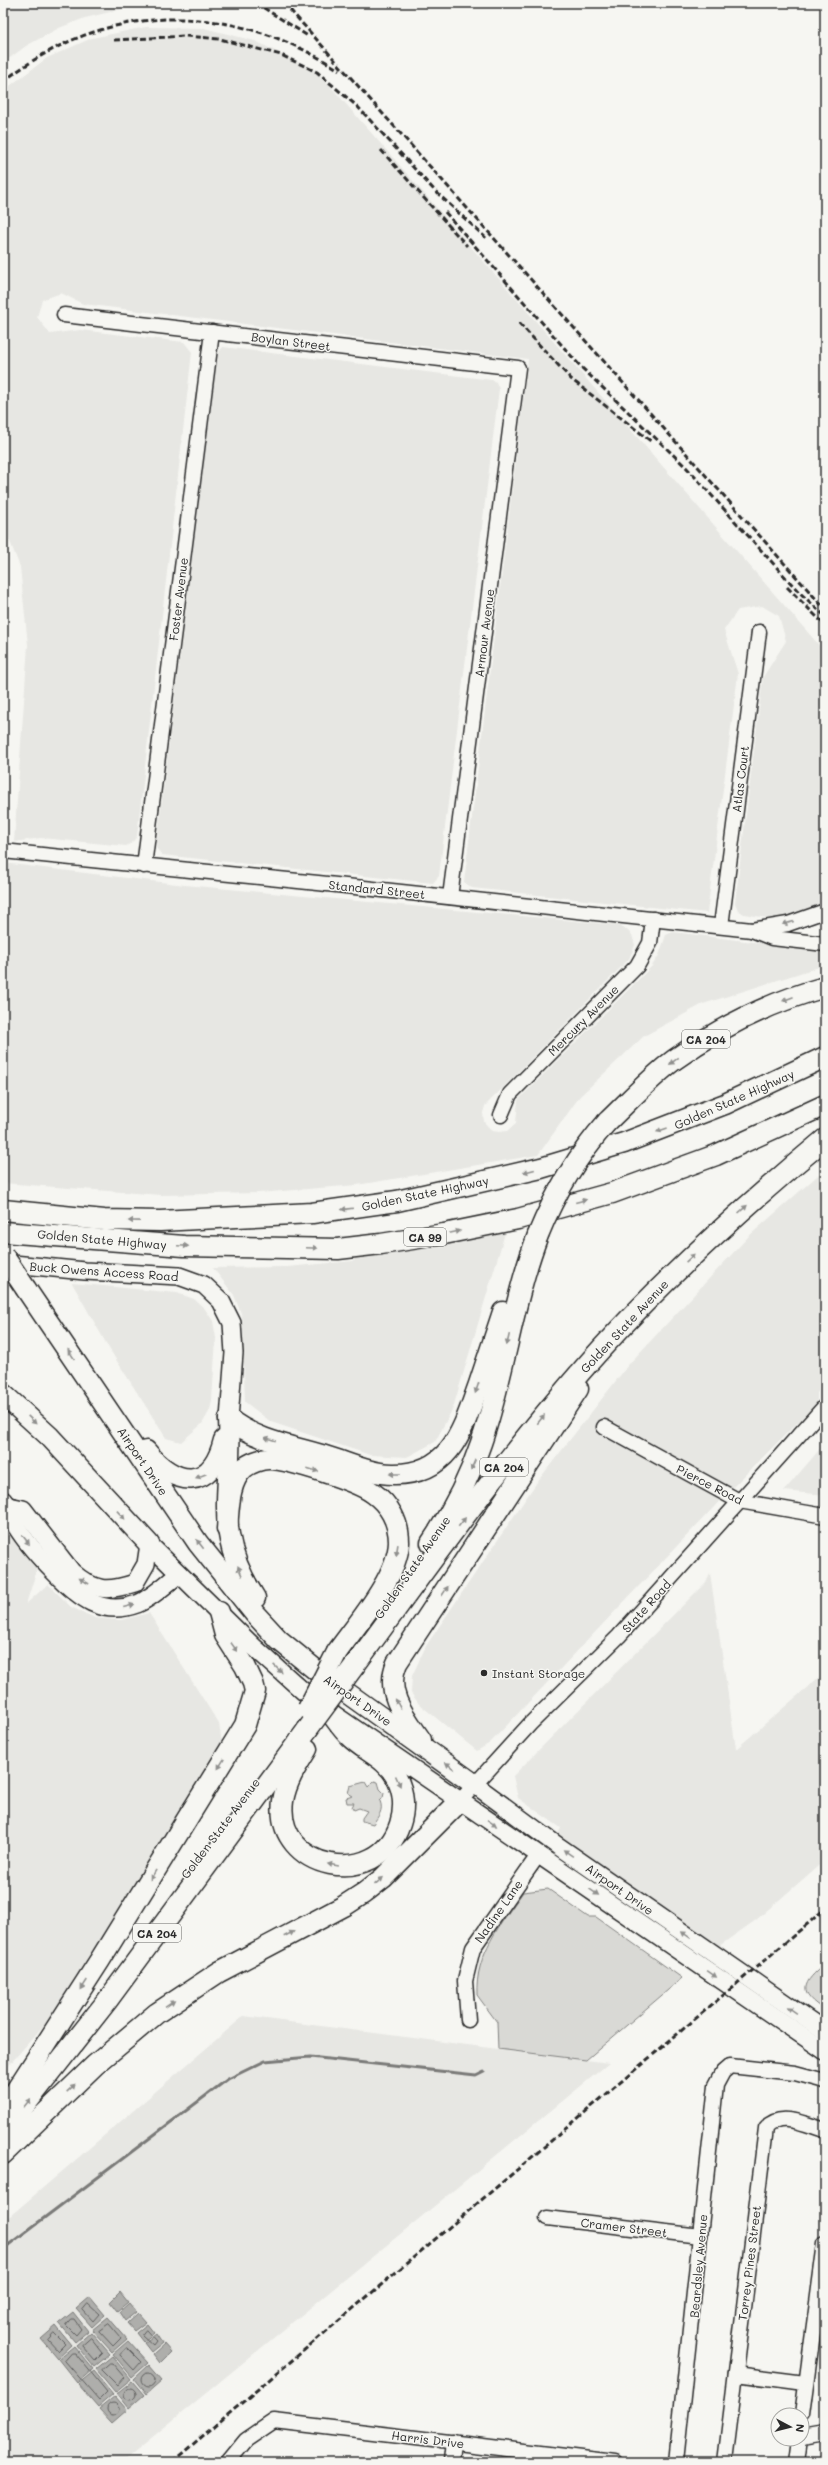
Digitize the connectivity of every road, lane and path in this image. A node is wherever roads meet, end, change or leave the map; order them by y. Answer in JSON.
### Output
{"nodes":[{"id":1,"x":64,"y":315,"type":"dead end"},
{"id":2,"x":212,"y":332,"type":"junction"},
{"id":3,"x":518,"y":368,"type":"joint"},
{"id":4,"x":758,"y":632,"type":"dead end"},
{"id":5,"x":3,"y":851,"type":"edge"},
{"id":6,"x":144,"y":866,"type":"junction"},
{"id":7,"x":450,"y":897,"type":"junction"},
{"id":8,"x":825,"y":911,"type":"edge"},
{"id":9,"x":653,"y":919,"type":"junction"},
{"id":10,"x":721,"y":926,"type":"junction"},
{"id":11,"x":752,"y":930,"type":"junction"},
{"id":12,"x":825,"y":944,"type":"edge"},
{"id":13,"x":825,"y":987,"type":"edge"},
{"id":14,"x":825,"y":1057,"type":"edge"},
{"id":15,"x":825,"y":1106,"type":"edge"},
{"id":16,"x":501,"y":1115,"type":"dead end"},
{"id":17,"x":825,"y":1138,"type":"edge"},
{"id":18,"x":4,"y":1210,"type":"edge"},
{"id":19,"x":4,"y":1232,"type":"edge"},
{"id":20,"x":537,"y":1235,"type":"junction"},
{"id":21,"x":3,"y":1255,"type":"edge"},
{"id":22,"x":3,"y":1264,"type":"edge"},
{"id":23,"x":602,"y":1348,"type":"junction"},
{"id":24,"x":93,"y":1387,"type":"junction"},
{"id":25,"x":3,"y":1394,"type":"edge"},
{"id":26,"x":825,"y":1406,"type":"edge"},
{"id":27,"x":229,"y":1419,"type":"junction"},
{"id":28,"x":604,"y":1427,"type":"dead end"},
{"id":29,"x":739,"y":1501,"type":"junction"},
{"id":30,"x":6,"y":1503,"type":"edge"},
{"id":31,"x":825,"y":1516,"type":"edge"},
{"id":32,"x":227,"y":1529,"type":"junction"},
{"id":33,"x":149,"y":1544,"type":"junction"},
{"id":34,"x":179,"y":1574,"type":"junction"},
{"id":35,"x":219,"y":1612,"type":"junction"},
{"id":36,"x":292,"y":1650,"type":"junction"},
{"id":37,"x":347,"y":1662,"type":"junction"},
{"id":38,"x":328,"y":1710,"type":"junction"},
{"id":39,"x":307,"y":1725,"type":"junction"},
{"id":40,"x":427,"y":1748,"type":"junction"},
{"id":41,"x":474,"y":1784,"type":"junction"},
{"id":42,"x":460,"y":1801,"type":"junction"},
{"id":43,"x":539,"y":1854,"type":"junction"},
{"id":44,"x":468,"y":2020,"type":"dead end"},
{"id":45,"x":825,"y":2031,"type":"edge"},
{"id":46,"x":825,"y":2051,"type":"edge"},
{"id":47,"x":825,"y":2081,"type":"edge"},
{"id":48,"x":6,"y":2107,"type":"edge"},
{"id":49,"x":825,"y":2130,"type":"edge"},
{"id":50,"x":3,"y":2133,"type":"edge"},
{"id":51,"x":3,"y":2154,"type":"edge"},
{"id":52,"x":547,"y":2218,"type":"dead end"},
{"id":53,"x":700,"y":2236,"type":"junction"},
{"id":54,"x":825,"y":2243,"type":"edge"},
{"id":55,"x":819,"y":2330,"type":"edge"},
{"id":56,"x":736,"y":2374,"type":"junction"},
{"id":57,"x":805,"y":2383,"type":"junction"},
{"id":58,"x":803,"y":2407,"type":"edge"},
{"id":59,"x":825,"y":2434,"type":"edge"},
{"id":60,"x":810,"y":2437,"type":"edge"},
{"id":61,"x":453,"y":2442,"type":"junction"},
{"id":62,"x":798,"y":2447,"type":"edge"},
{"id":63,"x":228,"y":2462,"type":"edge"},
{"id":64,"x":451,"y":2462,"type":"edge"},
{"id":65,"x":616,"y":2462,"type":"edge"},
{"id":66,"x":676,"y":2462,"type":"edge"},
{"id":67,"x":725,"y":2462,"type":"edge"},
{"id":68,"x":796,"y":2462,"type":"edge"}],
"edges":[{"from":1,"to":2,"type":"street","name":"Boylan Street"},
{"from":2,"to":3,"type":"street","name":"Boylan Street"},
{"from":2,"to":6,"type":"street","name":"Foster Avenue"},
{"from":3,"to":7,"type":"street","name":"Armour Avenue"},
{"from":4,"to":10,"type":"street","name":"Atlas Court"},
{"from":5,"to":6,"type":"street","name":"Standard Street"},
{"from":6,"to":7,"type":"street","name":"Standard Street"},
{"from":7,"to":9,"type":"street","name":"Standard Street"},
{"from":8,"to":11,"type":"street","name":"Standard Street","one_way":true},
{"from":9,"to":10,"type":"street","name":"Standard Street"},
{"from":9,"to":16,"type":"street","name":"Mercury Avenue"},
{"from":10,"to":11,"type":"street","name":"Standard Street"},
{"from":11,"to":12,"type":"street","name":"Standard Street"},
{"from":13,"to":20,"type":"highway","number":"CA 204","one_way":true,"bridge":true},
{"from":14,"to":18,"type":"highway","name":"Golden State Highway","one_way":true},
{"from":19,"to":15,"type":"highway","name":"Golden State Highway","number":"CA 99","one_way":true},
{"from":23,"to":17,"type":"highway","name":"Golden State Avenue","number":"CA 204","one_way":true},
{"from":20,"to":27,"type":"highway","one_way":true},
{"from":20,"to":37,"type":"highway","name":"Golden State Avenue","number":"CA 204","one_way":true},
{"from":24,"to":21,"type":"highway","name":"Airport Drive","one_way":true,"bridge":true},
{"from":22,"to":27,"type":"main road","name":"Buck Owens Access Road"},
{"from":37,"to":23,"type":"highway","name":"Golden State Avenue","number":"CA 204","one_way":true},
{"from":40,"to":23,"type":"highway","one_way":true},
{"from":27,"to":24,"type":"highway","one_way":true},
{"from":36,"to":24,"type":"highway","name":"Airport Drive","one_way":true},
{"from":25,"to":33,"type":"highway","name":"Airport Drive","one_way":true},
{"from":26,"to":29,"type":"street","name":"State Road"},
{"from":27,"to":32,"type":"highway"},
{"from":28,"to":29,"type":"street","name":"Pierce Road"},
{"from":29,"to":31,"type":"street","name":"Pierce Road"},
{"from":29,"to":41,"type":"street","name":"State Road"},
{"from":33,"to":30,"type":"main road","one_way":true},
{"from":30,"to":34,"type":"main road","one_way":true},
{"from":36,"to":32,"type":"highway","one_way":true},
{"from":32,"to":37,"type":"highway","one_way":true},
{"from":33,"to":34,"type":"main road","name":"Airport Drive"},
{"from":34,"to":35,"type":"main road","name":"Airport Drive"},
{"from":35,"to":38,"type":"main road","name":"Airport Drive","one_way":true},
{"from":35,"to":48,"type":"highway","one_way":true},
{"from":36,"to":40,"type":"highway","name":"Airport Drive"},
{"from":37,"to":39,"type":"highway","name":"Golden State Avenue","number":"CA 204","bridge":true},
{"from":38,"to":39,"type":"highway","one_way":true},
{"from":38,"to":42,"type":"main road","name":"Airport Drive"},
{"from":39,"to":48,"type":"highway","name":"Golden State Avenue","number":"CA 204"},
{"from":50,"to":39,"type":"highway","name":"Golden State Avenue","number":"CA 204","one_way":true},
{"from":41,"to":40,"type":"highway","name":"Airport Drive","one_way":true},
{"from":41,"to":42,"type":"street","name":"State Road"},
{"from":45,"to":41,"type":"main road","name":"Airport Drive","one_way":true},
{"from":42,"to":43,"type":"main road","name":"Airport Drive","one_way":true},
{"from":51,"to":42,"type":"highway","one_way":true},
{"from":43,"to":44,"type":"street","name":"Nadine Lane"},
{"from":43,"to":46,"type":"main road","name":"Airport Drive","one_way":true},
{"from":47,"to":53,"type":"street","name":"Beardsley Avenue"},
{"from":49,"to":56,"type":"street","name":"Torrey Pines Street"},
{"from":52,"to":53,"type":"street","name":"Cramer Street"},
{"from":53,"to":66,"type":"street","name":"Beardsley Avenue"},
{"from":54,"to":55,"type":"street"},
{"from":55,"to":57,"type":"street"},
{"from":56,"to":57,"type":"street"},
{"from":56,"to":67,"type":"street","name":"Torrey Pines Street"},
{"from":57,"to":58,"type":"street"},
{"from":59,"to":60,"type":"street"},
{"from":61,"to":63,"type":"street","name":"Harris Drive"},
{"from":61,"to":64,"type":"street"},
{"from":61,"to":65,"type":"street","name":"Harris Drive"},
{"from":62,"to":68,"type":"street"}]}
